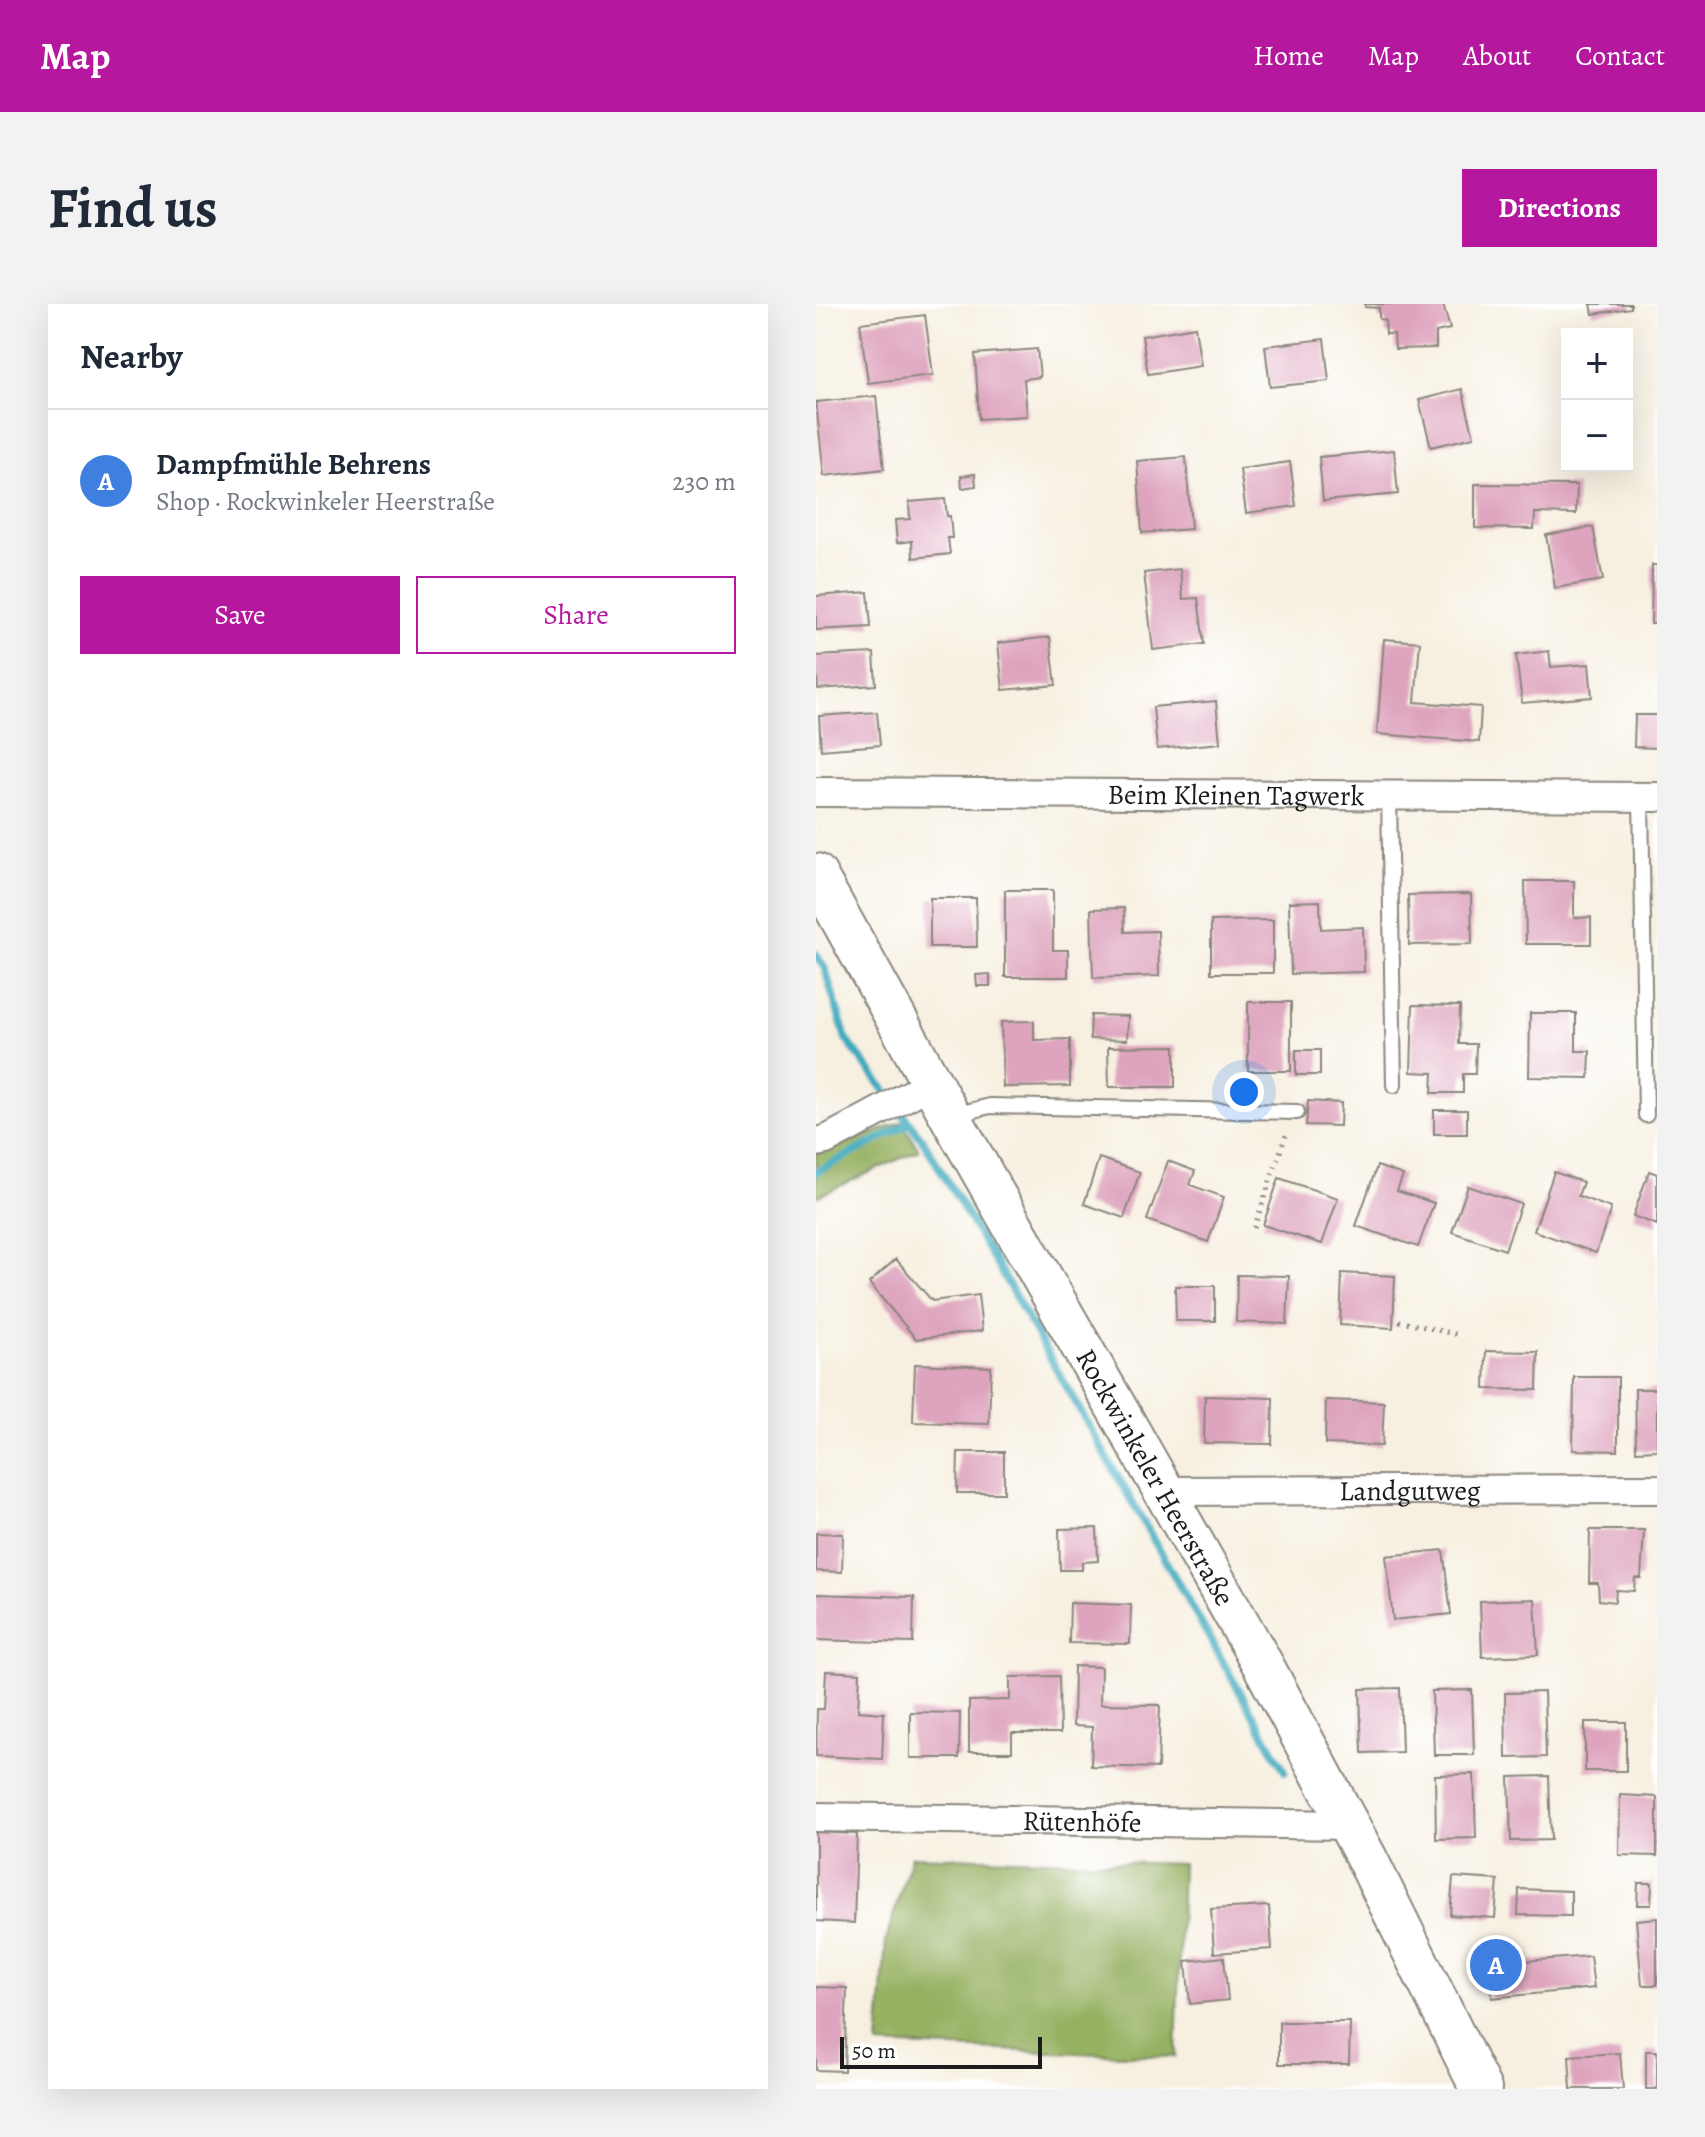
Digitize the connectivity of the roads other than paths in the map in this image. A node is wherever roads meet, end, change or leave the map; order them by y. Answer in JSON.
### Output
{"nodes":[{"id":1,"x":816,"y":792,"type":"edge"},
{"id":2,"x":1389,"y":795,"type":"junction"},
{"id":3,"x":1649,"y":797,"type":"edge"},
{"id":4,"x":816,"y":874,"type":"edge"},
{"id":5,"x":1394,"y":1085,"type":"dead end"},
{"id":6,"x":918,"y":1101,"type":"junction"},
{"id":7,"x":1295,"y":1112,"type":"road end"},
{"id":8,"x":1646,"y":1115,"type":"dead end"},
{"id":9,"x":816,"y":1142,"type":"edge"},
{"id":10,"x":1657,"y":1489,"type":"edge"},
{"id":11,"x":1164,"y":1491,"type":"junction"},
{"id":12,"x":816,"y":1817,"type":"edge"},
{"id":13,"x":1348,"y":1825,"type":"junction"},
{"id":14,"x":1481,"y":2089,"type":"edge"}],
"edges":[{"from":1,"to":2,"type":"street","name":"Beim Kleinen Tagwerk"},
{"from":2,"to":3,"type":"street","name":"Beim Kleinen Tagwerk"},
{"from":2,"to":5,"type":"lane"},
{"from":3,"to":8,"type":"lane"},
{"from":4,"to":6,"type":"main road","name":"Rockwinkeler Heerstraße"},
{"from":6,"to":7,"type":"lane"},
{"from":6,"to":9,"type":"street"},
{"from":6,"to":11,"type":"main road","name":"Rockwinkeler Heerstraße"},
{"from":10,"to":11,"type":"street","name":"Landgutweg"},
{"from":11,"to":13,"type":"main road","name":"Rockwinkeler Heerstraße"},
{"from":12,"to":13,"type":"street","name":"Rütenhöfe"},
{"from":13,"to":14,"type":"main road","name":"Rockwinkeler Heerstraße"}]}
